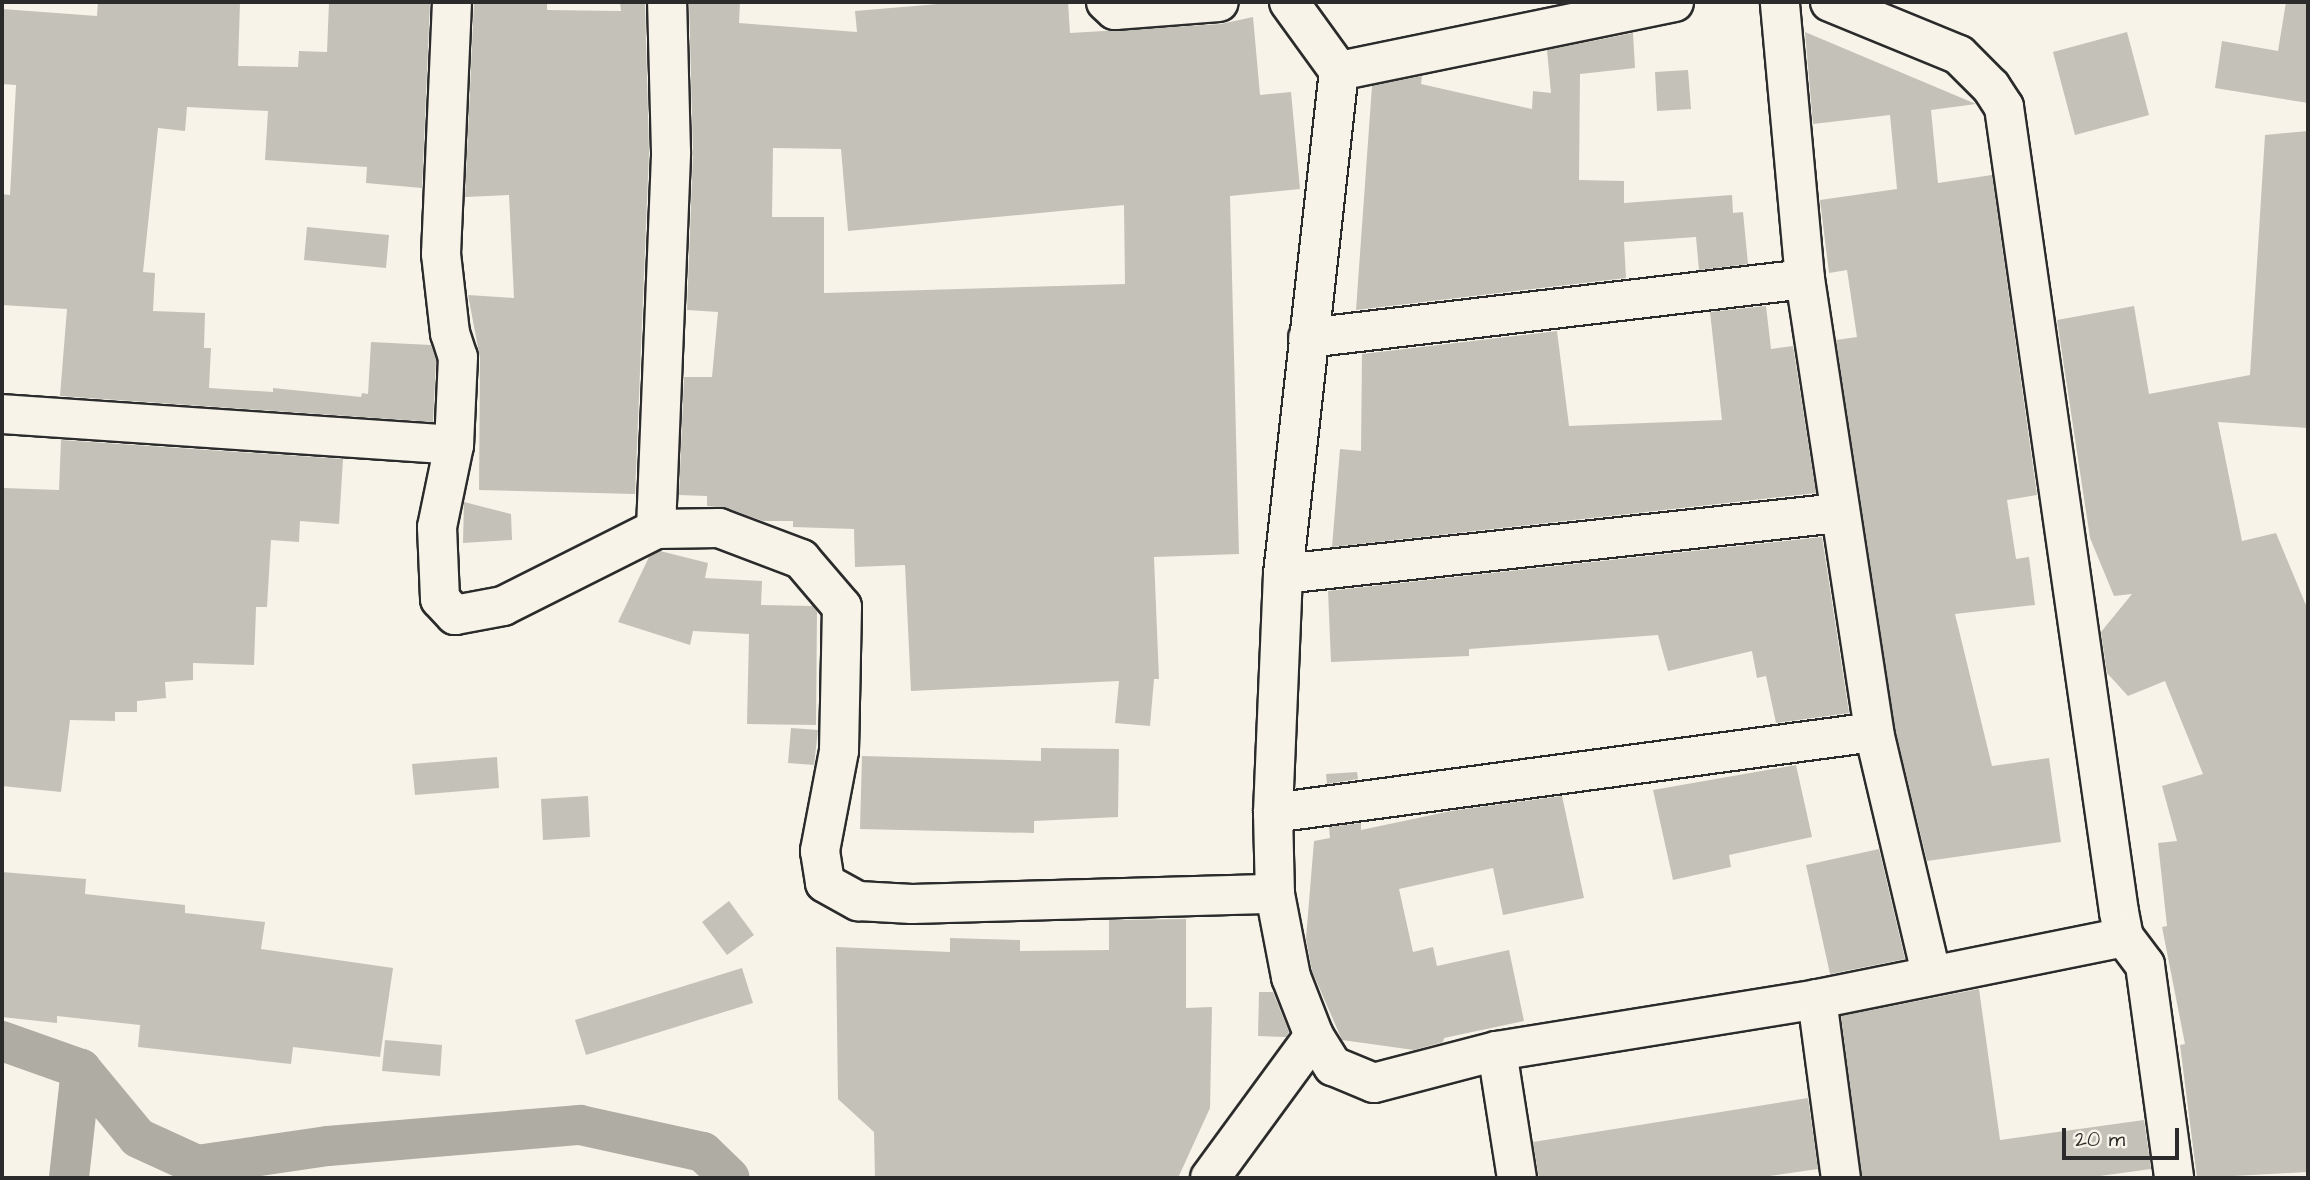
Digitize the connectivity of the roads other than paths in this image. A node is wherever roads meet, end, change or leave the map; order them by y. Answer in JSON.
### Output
{"nodes":[{"id":1,"x":452,"y":2,"type":"edge"},
{"id":2,"x":667,"y":2,"type":"edge"},
{"id":3,"x":1106,"y":2,"type":"edge"},
{"id":4,"x":1219,"y":2,"type":"edge"},
{"id":5,"x":1289,"y":2,"type":"edge"},
{"id":6,"x":1674,"y":2,"type":"edge"},
{"id":7,"x":1780,"y":2,"type":"edge"},
{"id":8,"x":1830,"y":2,"type":"edge"},
{"id":9,"x":1339,"y":72,"type":"junction"},
{"id":10,"x":1805,"y":279,"type":"junction"},
{"id":11,"x":1308,"y":338,"type":"junction"},
{"id":12,"x":2,"y":414,"type":"edge"},
{"id":13,"x":454,"y":445,"type":"junction"},
{"id":14,"x":1838,"y":513,"type":"junction"},
{"id":15,"x":656,"y":529,"type":"junction"},
{"id":16,"x":1283,"y":574,"type":"junction"},
{"id":17,"x":1874,"y":732,"type":"junction"},
{"id":18,"x":1273,"y":813,"type":"junction"},
{"id":19,"x":1275,"y":894,"type":"junction"},
{"id":20,"x":2124,"y":937,"type":"junction"},
{"id":21,"x":1931,"y":973,"type":"junction"},
{"id":22,"x":1817,"y":999,"type":"junction"},
{"id":23,"x":1314,"y":1036,"type":"junction"},
{"id":24,"x":1497,"y":1051,"type":"junction"},
{"id":25,"x":1210,"y":1178,"type":"edge"},
{"id":26,"x":1517,"y":1178,"type":"edge"},
{"id":27,"x":1841,"y":1178,"type":"edge"},
{"id":28,"x":2174,"y":1178,"type":"edge"}],
"edges":[{"from":1,"to":13,"type":"street"},
{"from":2,"to":15,"type":"street"},
{"from":3,"to":4,"type":"street"},
{"from":5,"to":9,"type":"street"},
{"from":6,"to":9,"type":"street"},
{"from":7,"to":10,"type":"street"},
{"from":8,"to":20,"type":"street"},
{"from":9,"to":11,"type":"street"},
{"from":10,"to":11,"type":"street"},
{"from":10,"to":14,"type":"street"},
{"from":11,"to":16,"type":"street"},
{"from":12,"to":13,"type":"street"},
{"from":13,"to":15,"type":"street"},
{"from":14,"to":16,"type":"street"},
{"from":14,"to":17,"type":"street"},
{"from":15,"to":19,"type":"street"},
{"from":16,"to":18,"type":"street"},
{"from":17,"to":18,"type":"street"},
{"from":17,"to":21,"type":"street"},
{"from":18,"to":19,"type":"street"},
{"from":19,"to":23,"type":"street"},
{"from":20,"to":21,"type":"street"},
{"from":20,"to":28,"type":"street"},
{"from":21,"to":22,"type":"street"},
{"from":22,"to":24,"type":"street"},
{"from":22,"to":27,"type":"street"},
{"from":23,"to":24,"type":"street"},
{"from":23,"to":25,"type":"street"},
{"from":24,"to":26,"type":"street"}]}
